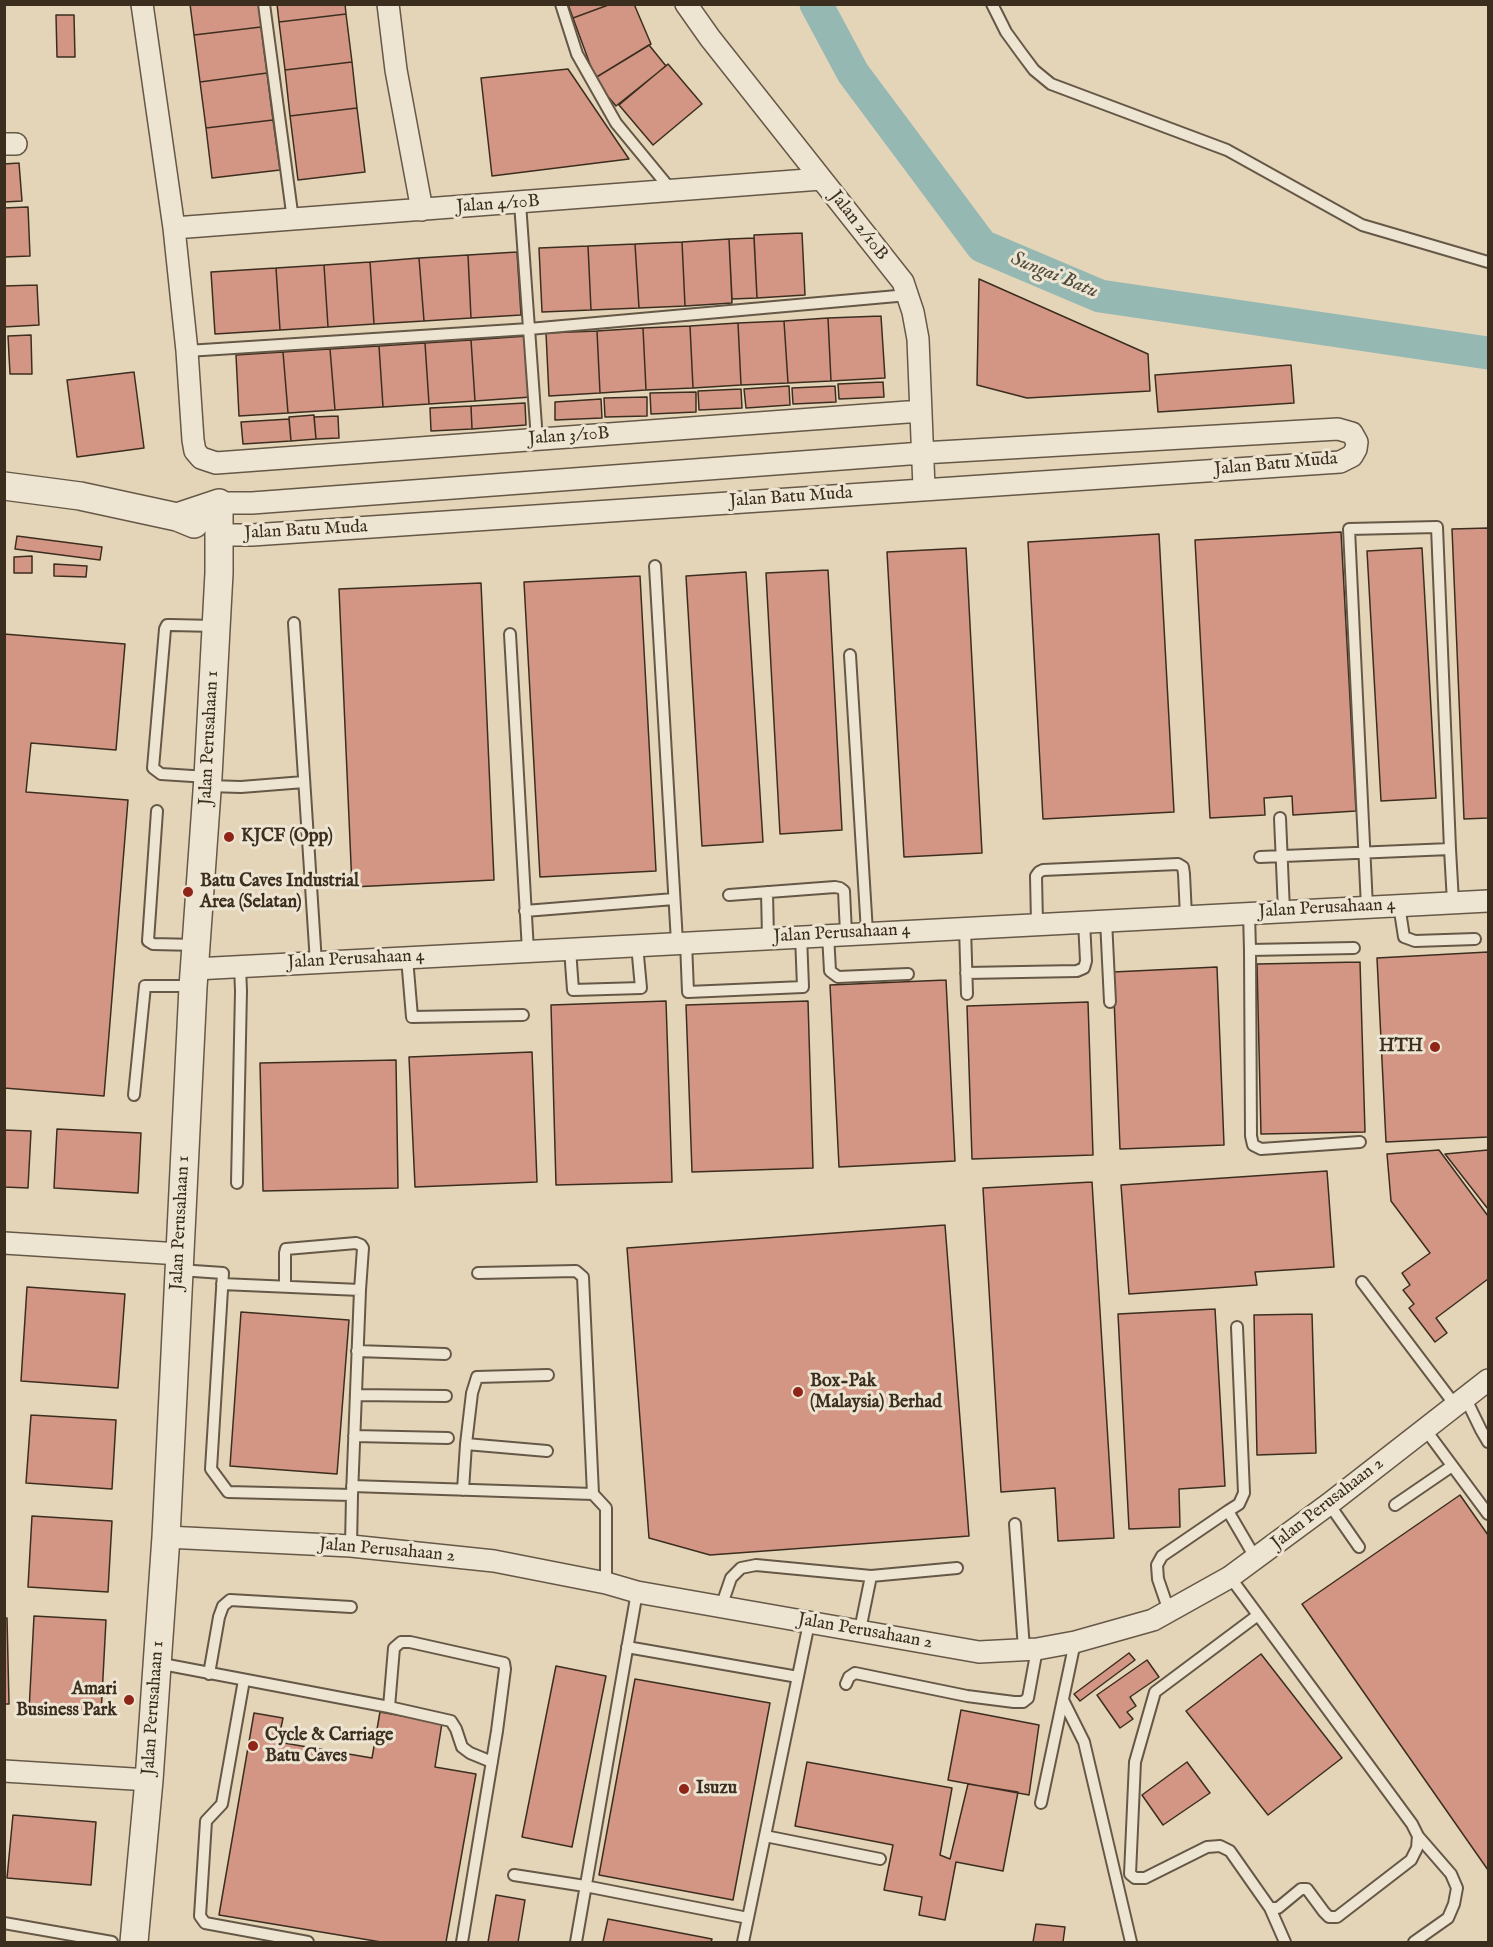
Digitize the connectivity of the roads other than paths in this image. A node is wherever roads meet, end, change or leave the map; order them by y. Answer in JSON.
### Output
{"nodes":[{"id":1,"x":142,"y":4,"type":"edge"},
{"id":2,"x":264,"y":4,"type":"edge"},
{"id":3,"x":388,"y":4,"type":"edge"},
{"id":4,"x":561,"y":4,"type":"edge"},
{"id":5,"x":686,"y":4,"type":"edge"},
{"id":6,"x":992,"y":4,"type":"edge"},
{"id":7,"x":821,"y":178,"type":"junction"},
{"id":8,"x":673,"y":191,"type":"junction"},
{"id":9,"x":520,"y":203,"type":"junction"},
{"id":10,"x":422,"y":210,"type":"junction"},
{"id":11,"x":293,"y":220,"type":"junction"},
{"id":12,"x":174,"y":228,"type":"junction"},
{"id":13,"x":1488,"y":262,"type":"edge"},
{"id":14,"x":908,"y":295,"type":"junction"},
{"id":15,"x":529,"y":329,"type":"junction"},
{"id":16,"x":187,"y":351,"type":"junction"},
{"id":17,"x":921,"y":411,"type":"junction"},
{"id":18,"x":537,"y":440,"type":"junction"},
{"id":19,"x":922,"y":453,"type":"junction"},
{"id":20,"x":4,"y":486,"type":"edge"},
{"id":21,"x":924,"y":488,"type":"junction"},
{"id":22,"x":219,"y":503,"type":"junction"},
{"id":23,"x":177,"y":517,"type":"junction"},
{"id":24,"x":219,"y":535,"type":"junction"},
{"id":25,"x":655,"y":566,"type":"dead end"},
{"id":26,"x":294,"y":623,"type":"dead end"},
{"id":27,"x":216,"y":627,"type":"junction"},
{"id":28,"x":510,"y":634,"type":"dead end"},
{"id":29,"x":850,"y":655,"type":"dead end"},
{"id":30,"x":208,"y":782,"type":"junction"},
{"id":31,"x":304,"y":782,"type":"junction"},
{"id":32,"x":157,"y":811,"type":"dead end"},
{"id":33,"x":1280,"y":818,"type":"dead end"},
{"id":34,"x":1450,"y":849,"type":"junction"},
{"id":35,"x":1364,"y":853,"type":"junction"},
{"id":36,"x":1260,"y":856,"type":"dead end"},
{"id":37,"x":1281,"y":856,"type":"junction"},
{"id":38,"x":767,"y":892,"type":"junction"},
{"id":39,"x":729,"y":895,"type":"dead end"},
{"id":40,"x":674,"y":899,"type":"junction"},
{"id":41,"x":1488,"y":901,"type":"edge"},
{"id":42,"x":1453,"y":902,"type":"junction"},
{"id":43,"x":1399,"y":905,"type":"junction"},
{"id":44,"x":1367,"y":907,"type":"junction"},
{"id":45,"x":525,"y":911,"type":"junction"},
{"id":46,"x":1284,"y":911,"type":"junction"},
{"id":47,"x":1249,"y":913,"type":"junction"},
{"id":48,"x":1186,"y":916,"type":"junction"},
{"id":49,"x":1106,"y":920,"type":"junction"},
{"id":50,"x":1084,"y":921,"type":"junction"},
{"id":51,"x":1037,"y":924,"type":"junction"},
{"id":52,"x":965,"y":927,"type":"junction"},
{"id":53,"x":847,"y":933,"type":"junction"},
{"id":54,"x":801,"y":936,"type":"junction"},
{"id":55,"x":768,"y":937,"type":"junction"},
{"id":56,"x":1475,"y":939,"type":"dead end"},
{"id":57,"x":681,"y":942,"type":"junction"},
{"id":58,"x":637,"y":945,"type":"junction"},
{"id":59,"x":1354,"y":948,"type":"dead end"},
{"id":60,"x":570,"y":949,"type":"junction"},
{"id":61,"x":1250,"y":950,"type":"junction"},
{"id":62,"x":528,"y":951,"type":"junction"},
{"id":63,"x":407,"y":958,"type":"junction"},
{"id":64,"x":316,"y":963,"type":"junction"},
{"id":65,"x":240,"y":966,"type":"junction"},
{"id":66,"x":195,"y":967,"type":"junction"},
{"id":67,"x":966,"y":973,"type":"junction"},
{"id":68,"x":908,"y":974,"type":"dead end"},
{"id":69,"x":967,"y":994,"type":"dead end"},
{"id":70,"x":1110,"y":1002,"type":"dead end"},
{"id":71,"x":524,"y":1015,"type":"dead end"},
{"id":72,"x":134,"y":1095,"type":"dead end"},
{"id":73,"x":1360,"y":1142,"type":"dead end"},
{"id":74,"x":237,"y":1183,"type":"dead end"},
{"id":75,"x":4,"y":1243,"type":"edge"},
{"id":76,"x":179,"y":1262,"type":"junction"},
{"id":77,"x":478,"y":1273,"type":"dead end"},
{"id":78,"x":1362,"y":1282,"type":"dead end"},
{"id":79,"x":222,"y":1284,"type":"junction"},
{"id":80,"x":285,"y":1286,"type":"junction"},
{"id":81,"x":360,"y":1290,"type":"junction"},
{"id":82,"x":1237,"y":1327,"type":"dead end"},
{"id":83,"x":357,"y":1351,"type":"junction"},
{"id":84,"x":445,"y":1354,"type":"dead end"},
{"id":85,"x":548,"y":1375,"type":"dead end"},
{"id":86,"x":1488,"y":1380,"type":"edge"},
{"id":87,"x":356,"y":1395,"type":"junction"},
{"id":88,"x":446,"y":1396,"type":"dead end"},
{"id":89,"x":1460,"y":1401,"type":"junction"},
{"id":90,"x":1425,"y":1429,"type":"junction"},
{"id":91,"x":354,"y":1436,"type":"junction"},
{"id":92,"x":448,"y":1438,"type":"dead end"},
{"id":93,"x":1488,"y":1442,"type":"edge"},
{"id":94,"x":466,"y":1444,"type":"junction"},
{"id":95,"x":547,"y":1451,"type":"dead end"},
{"id":96,"x":1452,"y":1466,"type":"junction"},
{"id":97,"x":352,"y":1490,"type":"junction"},
{"id":98,"x":464,"y":1490,"type":"junction"},
{"id":99,"x":593,"y":1494,"type":"junction"},
{"id":100,"x":1329,"y":1504,"type":"junction"},
{"id":101,"x":1395,"y":1505,"type":"dead end"},
{"id":102,"x":1228,"y":1511,"type":"junction"},
{"id":103,"x":1488,"y":1514,"type":"edge"},
{"id":104,"x":1015,"y":1524,"type":"dead end"},
{"id":105,"x":166,"y":1537,"type":"junction"},
{"id":106,"x":351,"y":1546,"type":"junction"},
{"id":107,"x":1359,"y":1547,"type":"dead end"},
{"id":108,"x":1256,"y":1558,"type":"junction"},
{"id":109,"x":957,"y":1568,"type":"dead end"},
{"id":110,"x":871,"y":1576,"type":"junction"},
{"id":111,"x":1230,"y":1577,"type":"junction"},
{"id":112,"x":606,"y":1583,"type":"junction"},
{"id":113,"x":637,"y":1592,"type":"junction"},
{"id":114,"x":351,"y":1607,"type":"dead end"},
{"id":115,"x":721,"y":1607,"type":"junction"},
{"id":116,"x":1169,"y":1611,"type":"junction"},
{"id":117,"x":1258,"y":1615,"type":"junction"},
{"id":118,"x":809,"y":1623,"type":"junction"},
{"id":119,"x":860,"y":1630,"type":"junction"},
{"id":120,"x":1075,"y":1642,"type":"junction"},
{"id":121,"x":627,"y":1647,"type":"junction"},
{"id":122,"x":1030,"y":1649,"type":"junction"},
{"id":123,"x":157,"y":1663,"type":"junction"},
{"id":124,"x":208,"y":1674,"type":"junction"},
{"id":125,"x":798,"y":1677,"type":"junction"},
{"id":126,"x":244,"y":1680,"type":"junction"},
{"id":127,"x":846,"y":1684,"type":"dead end"},
{"id":128,"x":1063,"y":1700,"type":"junction"},
{"id":129,"x":389,"y":1707,"type":"junction"},
{"id":130,"x":492,"y":1762,"type":"junction"},
{"id":131,"x":4,"y":1771,"type":"edge"},
{"id":132,"x":148,"y":1780,"type":"junction"},
{"id":133,"x":1041,"y":1803,"type":"dead end"},
{"id":134,"x":765,"y":1836,"type":"junction"},
{"id":135,"x":1418,"y":1836,"type":"junction"},
{"id":136,"x":880,"y":1860,"type":"dead end"},
{"id":137,"x":514,"y":1875,"type":"dead end"},
{"id":138,"x":585,"y":1886,"type":"junction"},
{"id":139,"x":1270,"y":1908,"type":"junction"},
{"id":140,"x":748,"y":1918,"type":"junction"},
{"id":141,"x":4,"y":1923,"type":"edge"},
{"id":142,"x":112,"y":1942,"type":"edge"},
{"id":143,"x":134,"y":1942,"type":"edge"},
{"id":144,"x":308,"y":1942,"type":"edge"},
{"id":145,"x":462,"y":1942,"type":"edge"},
{"id":146,"x":576,"y":1942,"type":"edge"},
{"id":147,"x":743,"y":1942,"type":"edge"},
{"id":148,"x":1131,"y":1942,"type":"edge"},
{"id":149,"x":1285,"y":1942,"type":"edge"},
{"id":150,"x":1414,"y":1942,"type":"edge"}],
"edges":[{"from":1,"to":12,"type":"street"},
{"from":2,"to":11,"type":"lane"},
{"from":3,"to":10,"type":"street"},
{"from":4,"to":8,"type":"lane"},
{"from":5,"to":7,"type":"street","name":"Jalan 2/10B"},
{"from":6,"to":13,"type":"lane"},
{"from":7,"to":8,"type":"street","name":"Jalan 4/10B"},
{"from":7,"to":14,"type":"street","name":"Jalan 2/10B"},
{"from":8,"to":9,"type":"street","name":"Jalan 4/10B"},
{"from":9,"to":10,"type":"street","name":"Jalan 4/10B"},
{"from":9,"to":15,"type":"lane"},
{"from":10,"to":11,"type":"street","name":"Jalan 4/10B"},
{"from":11,"to":12,"type":"street","name":"Jalan 4/10B"},
{"from":12,"to":16,"type":"street"},
{"from":14,"to":15,"type":"lane"},
{"from":14,"to":17,"type":"street","name":"Jalan 2/10B"},
{"from":15,"to":16,"type":"lane"},
{"from":15,"to":18,"type":"lane"},
{"from":16,"to":18,"type":"street","name":"Jalan 3/10B"},
{"from":17,"to":18,"type":"street","name":"Jalan 3/10B"},
{"from":17,"to":19,"type":"street","name":"Jalan 2/10B"},
{"from":19,"to":21,"type":"street","name":"Jalan 2/10B"},
{"from":19,"to":21,"type":"street","name":"Jalan Batu Muda"},
{"from":19,"to":22,"type":"street","name":"Jalan Batu Muda"},
{"from":20,"to":23,"type":"street"},
{"from":21,"to":24,"type":"street","name":"Jalan Batu Muda"},
{"from":22,"to":23,"type":"street"},
{"from":22,"to":24,"type":"street","name":"Jalan Perusahaan 1"},
{"from":23,"to":24,"type":"street"},
{"from":24,"to":27,"type":"street","name":"Jalan Perusahaan 1"},
{"from":25,"to":40,"type":"lane"},
{"from":26,"to":31,"type":"lane"},
{"from":27,"to":30,"type":"street","name":"Jalan Perusahaan 1"},
{"from":27,"to":30,"type":"lane"},
{"from":28,"to":45,"type":"lane"},
{"from":29,"to":53,"type":"lane"},
{"from":30,"to":31,"type":"lane"},
{"from":30,"to":66,"type":"street","name":"Jalan Perusahaan 1"},
{"from":31,"to":64,"type":"lane"},
{"from":32,"to":66,"type":"lane"},
{"from":33,"to":37,"type":"lane"},
{"from":34,"to":35,"type":"lane"},
{"from":34,"to":35,"type":"lane"},
{"from":34,"to":42,"type":"lane"},
{"from":35,"to":37,"type":"lane"},
{"from":35,"to":44,"type":"lane"},
{"from":36,"to":37,"type":"lane"},
{"from":37,"to":46,"type":"lane"},
{"from":38,"to":39,"type":"lane"},
{"from":38,"to":53,"type":"lane"},
{"from":38,"to":55,"type":"lane"},
{"from":40,"to":45,"type":"lane"},
{"from":40,"to":57,"type":"lane"},
{"from":41,"to":42,"type":"street","name":"Jalan Perusahaan 4"},
{"from":42,"to":43,"type":"street","name":"Jalan Perusahaan 4"},
{"from":43,"to":44,"type":"street","name":"Jalan Perusahaan 4"},
{"from":43,"to":56,"type":"lane"},
{"from":44,"to":46,"type":"street","name":"Jalan Perusahaan 4"},
{"from":45,"to":62,"type":"lane"},
{"from":46,"to":47,"type":"street","name":"Jalan Perusahaan 4"},
{"from":47,"to":48,"type":"street","name":"Jalan Perusahaan 4"},
{"from":47,"to":61,"type":"lane"},
{"from":48,"to":49,"type":"street","name":"Jalan Perusahaan 4"},
{"from":48,"to":51,"type":"lane"},
{"from":49,"to":50,"type":"street","name":"Jalan Perusahaan 4"},
{"from":49,"to":70,"type":"lane"},
{"from":50,"to":51,"type":"street","name":"Jalan Perusahaan 4"},
{"from":50,"to":67,"type":"lane"},
{"from":51,"to":52,"type":"street","name":"Jalan Perusahaan 4"},
{"from":52,"to":53,"type":"street","name":"Jalan Perusahaan 4"},
{"from":52,"to":67,"type":"lane"},
{"from":53,"to":54,"type":"street","name":"Jalan Perusahaan 4"},
{"from":53,"to":68,"type":"lane"},
{"from":54,"to":55,"type":"street","name":"Jalan Perusahaan 4"},
{"from":54,"to":57,"type":"lane"},
{"from":55,"to":57,"type":"street","name":"Jalan Perusahaan 4"},
{"from":57,"to":58,"type":"street","name":"Jalan Perusahaan 4"},
{"from":58,"to":60,"type":"street","name":"Jalan Perusahaan 4"},
{"from":58,"to":60,"type":"lane"},
{"from":59,"to":61,"type":"lane"},
{"from":60,"to":62,"type":"street","name":"Jalan Perusahaan 4"},
{"from":61,"to":73,"type":"lane"},
{"from":62,"to":63,"type":"street","name":"Jalan Perusahaan 4"},
{"from":63,"to":64,"type":"street","name":"Jalan Perusahaan 4"},
{"from":63,"to":71,"type":"lane"},
{"from":64,"to":65,"type":"street","name":"Jalan Perusahaan 4"},
{"from":65,"to":66,"type":"street","name":"Jalan Perusahaan 4"},
{"from":65,"to":74,"type":"lane"},
{"from":66,"to":72,"type":"lane"},
{"from":66,"to":76,"type":"street","name":"Jalan Perusahaan 1"},
{"from":67,"to":69,"type":"lane"},
{"from":75,"to":76,"type":"street"},
{"from":76,"to":79,"type":"lane"},
{"from":76,"to":105,"type":"street","name":"Jalan Perusahaan 1"},
{"from":77,"to":99,"type":"lane"},
{"from":78,"to":89,"type":"lane"},
{"from":79,"to":80,"type":"lane"},
{"from":79,"to":97,"type":"lane"},
{"from":80,"to":81,"type":"lane"},
{"from":80,"to":81,"type":"lane"},
{"from":81,"to":83,"type":"lane"},
{"from":82,"to":102,"type":"lane"},
{"from":83,"to":84,"type":"lane"},
{"from":83,"to":87,"type":"lane"},
{"from":85,"to":94,"type":"lane"},
{"from":86,"to":89,"type":"street","name":"Jalan Perusahaan 2"},
{"from":87,"to":88,"type":"lane"},
{"from":87,"to":91,"type":"lane"},
{"from":89,"to":90,"type":"street","name":"Jalan Perusahaan 2"},
{"from":89,"to":93,"type":"lane"},
{"from":90,"to":96,"type":"lane"},
{"from":90,"to":100,"type":"street","name":"Jalan Perusahaan 2"},
{"from":91,"to":92,"type":"lane"},
{"from":91,"to":97,"type":"lane"},
{"from":94,"to":95,"type":"lane"},
{"from":94,"to":98,"type":"lane"},
{"from":96,"to":101,"type":"lane"},
{"from":96,"to":103,"type":"lane"},
{"from":97,"to":98,"type":"lane"},
{"from":97,"to":106,"type":"lane"},
{"from":98,"to":99,"type":"lane"},
{"from":99,"to":112,"type":"lane"},
{"from":100,"to":107,"type":"lane"},
{"from":100,"to":108,"type":"street","name":"Jalan Perusahaan 2"},
{"from":102,"to":108,"type":"lane"},
{"from":102,"to":116,"type":"lane"},
{"from":104,"to":122,"type":"lane"},
{"from":105,"to":106,"type":"street","name":"Jalan Perusahaan 2"},
{"from":105,"to":123,"type":"street","name":"Jalan Perusahaan 1"},
{"from":106,"to":112,"type":"street","name":"Jalan Perusahaan 2"},
{"from":108,"to":111,"type":"street","name":"Jalan Perusahaan 2"},
{"from":109,"to":110,"type":"lane"},
{"from":110,"to":115,"type":"lane"},
{"from":110,"to":119,"type":"lane"},
{"from":111,"to":116,"type":"street","name":"Jalan Perusahaan 2"},
{"from":111,"to":117,"type":"lane"},
{"from":112,"to":113,"type":"street","name":"Jalan Perusahaan 2"},
{"from":113,"to":115,"type":"street","name":"Jalan Perusahaan 2"},
{"from":113,"to":121,"type":"lane"},
{"from":114,"to":124,"type":"lane"},
{"from":115,"to":118,"type":"street","name":"Jalan Perusahaan 2"},
{"from":116,"to":120,"type":"street","name":"Jalan Perusahaan 2"},
{"from":117,"to":135,"type":"lane"},
{"from":117,"to":139,"type":"lane"},
{"from":118,"to":119,"type":"street","name":"Jalan Perusahaan 2"},
{"from":118,"to":125,"type":"lane"},
{"from":119,"to":122,"type":"street","name":"Jalan Perusahaan 2"},
{"from":120,"to":122,"type":"street","name":"Jalan Perusahaan 2"},
{"from":120,"to":128,"type":"lane"},
{"from":121,"to":125,"type":"lane"},
{"from":121,"to":138,"type":"lane"},
{"from":122,"to":127,"type":"lane"},
{"from":123,"to":124,"type":"lane"},
{"from":123,"to":132,"type":"street","name":"Jalan Perusahaan 1"},
{"from":124,"to":126,"type":"lane"},
{"from":125,"to":134,"type":"lane"},
{"from":126,"to":129,"type":"lane"},
{"from":126,"to":144,"type":"lane"},
{"from":128,"to":133,"type":"lane"},
{"from":128,"to":148,"type":"lane"},
{"from":129,"to":130,"type":"lane"},
{"from":129,"to":130,"type":"lane"},
{"from":130,"to":145,"type":"lane"},
{"from":131,"to":132,"type":"street"},
{"from":132,"to":143,"type":"street","name":"Jalan Perusahaan 1"},
{"from":134,"to":136,"type":"lane"},
{"from":134,"to":140,"type":"lane"},
{"from":135,"to":139,"type":"lane"},
{"from":135,"to":150,"type":"lane"},
{"from":137,"to":138,"type":"lane"},
{"from":138,"to":140,"type":"lane"},
{"from":138,"to":146,"type":"lane"},
{"from":139,"to":149,"type":"lane"},
{"from":140,"to":147,"type":"lane"},
{"from":141,"to":142,"type":"lane"}]}
